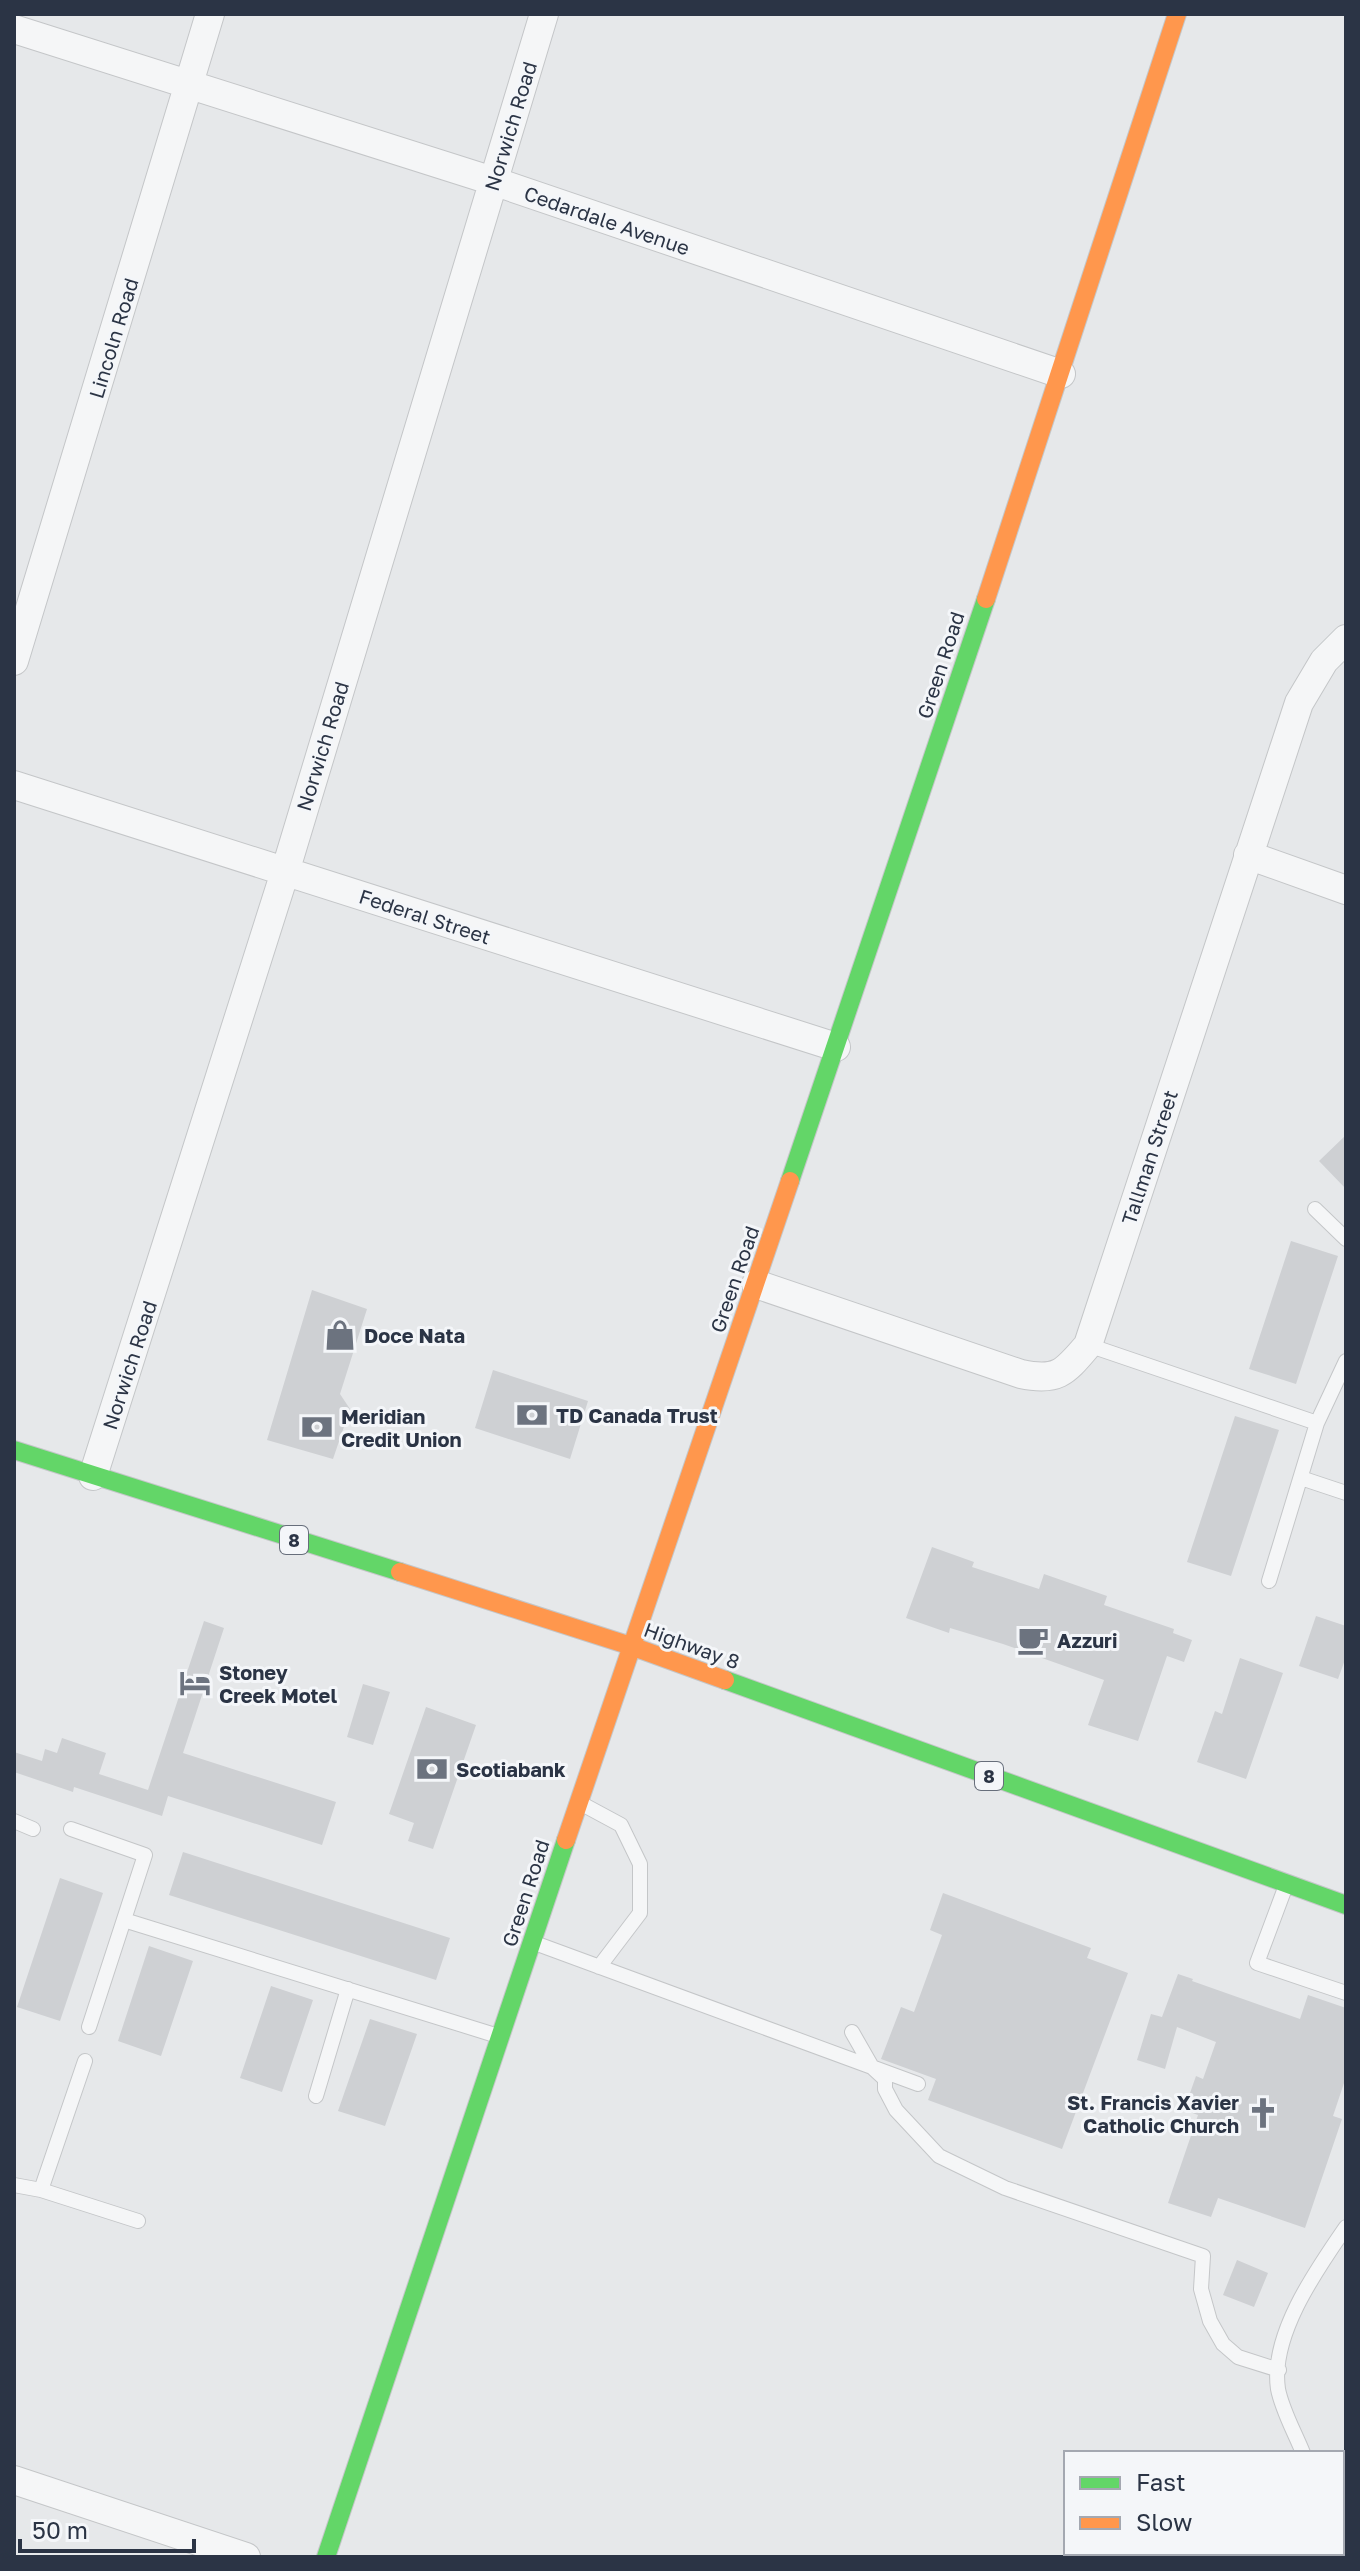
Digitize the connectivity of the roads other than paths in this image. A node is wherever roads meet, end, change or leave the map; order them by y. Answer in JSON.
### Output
{"nodes":[{"id":1,"x":210,"y":14,"type":"edge"},
{"id":2,"x":544,"y":14,"type":"edge"},
{"id":3,"x":1177,"y":14,"type":"edge"},
{"id":4,"x":14,"y":29,"type":"edge"},
{"id":5,"x":190,"y":85,"type":"junction"},
{"id":6,"x":493,"y":181,"type":"junction"},
{"id":7,"x":1061,"y":374,"type":"junction"},
{"id":8,"x":1346,"y":639,"type":"edge"},
{"id":9,"x":14,"y":661,"type":"edge"},
{"id":10,"x":14,"y":785,"type":"edge"},
{"id":11,"x":1248,"y":855,"type":"junction"},
{"id":12,"x":285,"y":872,"type":"junction"},
{"id":13,"x":1346,"y":890,"type":"edge"},
{"id":14,"x":836,"y":1047,"type":"junction"},
{"id":15,"x":1315,"y":1209,"type":"dead end"},
{"id":16,"x":1346,"y":1239,"type":"edge"},
{"id":17,"x":756,"y":1284,"type":"junction"},
{"id":18,"x":1088,"y":1345,"type":"junction"},
{"id":19,"x":1346,"y":1361,"type":"edge"},
{"id":20,"x":1317,"y":1423,"type":"junction"},
{"id":21,"x":14,"y":1450,"type":"edge"},
{"id":22,"x":93,"y":1476,"type":"junction"},
{"id":23,"x":1301,"y":1478,"type":"junction"},
{"id":24,"x":1346,"y":1493,"type":"edge"},
{"id":25,"x":1269,"y":1581,"type":"dead end"},
{"id":26,"x":631,"y":1646,"type":"junction"},
{"id":27,"x":579,"y":1802,"type":"junction"},
{"id":28,"x":14,"y":1821,"type":"edge"},
{"id":29,"x":33,"y":1829,"type":"dead end"},
{"id":30,"x":71,"y":1829,"type":"dead end"},
{"id":31,"x":1287,"y":1884,"type":"junction"},
{"id":32,"x":1346,"y":1905,"type":"edge"},
{"id":33,"x":124,"y":1920,"type":"junction"},
{"id":34,"x":532,"y":1942,"type":"junction"},
{"id":35,"x":599,"y":1967,"type":"junction"},
{"id":36,"x":348,"y":1989,"type":"junction"},
{"id":37,"x":1346,"y":1993,"type":"edge"},
{"id":38,"x":89,"y":2027,"type":"dead end"},
{"id":39,"x":852,"y":2032,"type":"dead end"},
{"id":40,"x":500,"y":2037,"type":"junction"},
{"id":41,"x":85,"y":2061,"type":"dead end"},
{"id":42,"x":872,"y":2067,"type":"junction"},
{"id":43,"x":918,"y":2084,"type":"dead end"},
{"id":44,"x":316,"y":2096,"type":"dead end"},
{"id":45,"x":14,"y":2185,"type":"edge"},
{"id":46,"x":41,"y":2190,"type":"junction"},
{"id":47,"x":138,"y":2221,"type":"dead end"},
{"id":48,"x":1346,"y":2227,"type":"edge"},
{"id":49,"x":1279,"y":2370,"type":"junction"},
{"id":50,"x":1302,"y":2451,"type":"edge"},
{"id":51,"x":14,"y":2480,"type":"edge"},
{"id":52,"x":246,"y":2557,"type":"edge"},
{"id":53,"x":326,"y":2557,"type":"edge"}],
"edges":[{"from":1,"to":5,"type":"street","name":"Lincoln Road"},
{"from":2,"to":6,"type":"street","name":"Norwich Road"},
{"from":3,"to":7,"type":"street","name":"Green Road"},
{"from":4,"to":5,"type":"street","name":"Cedardale Avenue"},
{"from":5,"to":6,"type":"street","name":"Cedardale Avenue"},
{"from":5,"to":9,"type":"street","name":"Lincoln Road"},
{"from":6,"to":7,"type":"street","name":"Cedardale Avenue"},
{"from":6,"to":12,"type":"street","name":"Norwich Road"},
{"from":7,"to":14,"type":"street","name":"Green Road"},
{"from":8,"to":11,"type":"street","name":"Tallman Street"},
{"from":10,"to":12,"type":"street","name":"Federal Street"},
{"from":11,"to":13,"type":"street"},
{"from":11,"to":18,"type":"street","name":"Tallman Street"},
{"from":12,"to":14,"type":"street","name":"Federal Street"},
{"from":12,"to":22,"type":"street","name":"Norwich Road"},
{"from":14,"to":17,"type":"street","name":"Green Road"},
{"from":15,"to":16,"type":"lane"},
{"from":17,"to":18,"type":"street","name":"Tallman Street"},
{"from":17,"to":26,"type":"street","name":"Green Road"},
{"from":18,"to":20,"type":"lane"},
{"from":19,"to":20,"type":"lane"},
{"from":20,"to":23,"type":"lane"},
{"from":21,"to":22,"type":"street","name":"Highway 8","number":"8"},
{"from":22,"to":26,"type":"street","name":"Highway 8","number":"8"},
{"from":23,"to":24,"type":"lane"},
{"from":23,"to":25,"type":"lane"},
{"from":26,"to":27,"type":"street","name":"Green Road"},
{"from":26,"to":31,"type":"street","name":"Highway 8","number":"8"},
{"from":27,"to":34,"type":"street","name":"Green Road"},
{"from":27,"to":35,"type":"lane"},
{"from":28,"to":29,"type":"lane"},
{"from":30,"to":33,"type":"lane"},
{"from":31,"to":32,"type":"street","name":"Highway 8","number":"8"},
{"from":31,"to":37,"type":"lane"},
{"from":33,"to":36,"type":"lane"},
{"from":33,"to":38,"type":"lane"},
{"from":34,"to":35,"type":"lane"},
{"from":34,"to":40,"type":"street","name":"Green Road"},
{"from":35,"to":42,"type":"lane"},
{"from":36,"to":40,"type":"lane"},
{"from":36,"to":44,"type":"lane"},
{"from":39,"to":42,"type":"lane"},
{"from":40,"to":53,"type":"street","name":"Green Road"},
{"from":41,"to":46,"type":"lane"},
{"from":42,"to":43,"type":"lane"},
{"from":42,"to":49,"type":"lane"},
{"from":45,"to":46,"type":"lane"},
{"from":46,"to":47,"type":"lane"},
{"from":48,"to":49,"type":"lane"},
{"from":49,"to":50,"type":"lane"},
{"from":51,"to":52,"type":"street"}]}
